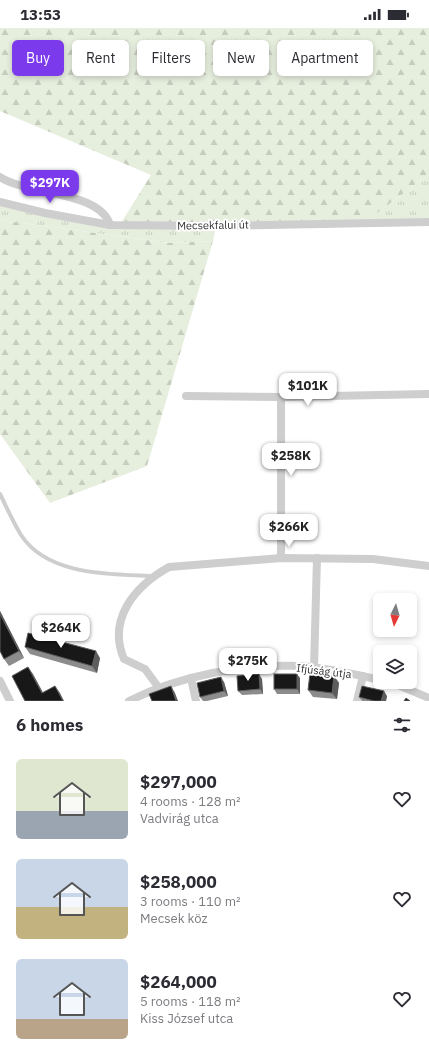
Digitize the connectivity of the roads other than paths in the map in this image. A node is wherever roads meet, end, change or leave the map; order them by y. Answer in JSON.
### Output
{"nodes":[{"id":1,"x":0,"y":177,"type":"edge"},
{"id":2,"x":0,"y":202,"type":"edge"},
{"id":3,"x":429,"y":222,"type":"edge"},
{"id":4,"x":110,"y":225,"type":"junction"},
{"id":5,"x":429,"y":394,"type":"edge"},
{"id":6,"x":186,"y":396,"type":"dead end"},
{"id":7,"x":281,"y":397,"type":"junction"},
{"id":8,"x":0,"y":494,"type":"edge"},
{"id":9,"x":281,"y":558,"type":"junction"},
{"id":10,"x":317,"y":558,"type":"junction"},
{"id":11,"x":429,"y":566,"type":"edge"},
{"id":12,"x":154,"y":576,"type":"junction"},
{"id":13,"x":314,"y":668,"type":"junction"},
{"id":14,"x":363,"y":676,"type":"junction"},
{"id":15,"x":191,"y":678,"type":"junction"},
{"id":16,"x":373,"y":678,"type":"edge"},
{"id":17,"x":0,"y":682,"type":"edge"},
{"id":18,"x":159,"y":688,"type":"junction"},
{"id":19,"x":408,"y":689,"type":"edge"},
{"id":20,"x":429,"y":698,"type":"edge"},
{"id":21,"x":10,"y":701,"type":"edge"},
{"id":22,"x":129,"y":701,"type":"edge"},
{"id":23,"x":196,"y":701,"type":"edge"},
{"id":24,"x":357,"y":701,"type":"edge"}],
"edges":[{"from":1,"to":4,"type":"street"},
{"from":2,"to":4,"type":"street","name":"Mecsekfalui út"},
{"from":3,"to":4,"type":"street","name":"Mecsekfalui út"},
{"from":5,"to":7,"type":"street"},
{"from":6,"to":7,"type":"street"},
{"from":7,"to":9,"type":"street"},
{"from":8,"to":12,"type":"lane"},
{"from":9,"to":10,"type":"street"},
{"from":9,"to":12,"type":"street"},
{"from":10,"to":11,"type":"street"},
{"from":10,"to":13,"type":"street"},
{"from":12,"to":18,"type":"street"},
{"from":13,"to":14,"type":"street","name":"Ifjúság útja"},
{"from":13,"to":15,"type":"street","name":"Ifjúság útja"},
{"from":14,"to":16,"type":"street","name":"Ifjúság útja"},
{"from":14,"to":24,"type":"street"},
{"from":15,"to":18,"type":"street","name":"Ifjúság útja"},
{"from":15,"to":23,"type":"street"},
{"from":17,"to":21,"type":"street"},
{"from":18,"to":22,"type":"street","name":"Ifjúság útja"},
{"from":19,"to":20,"type":"street"}]}
